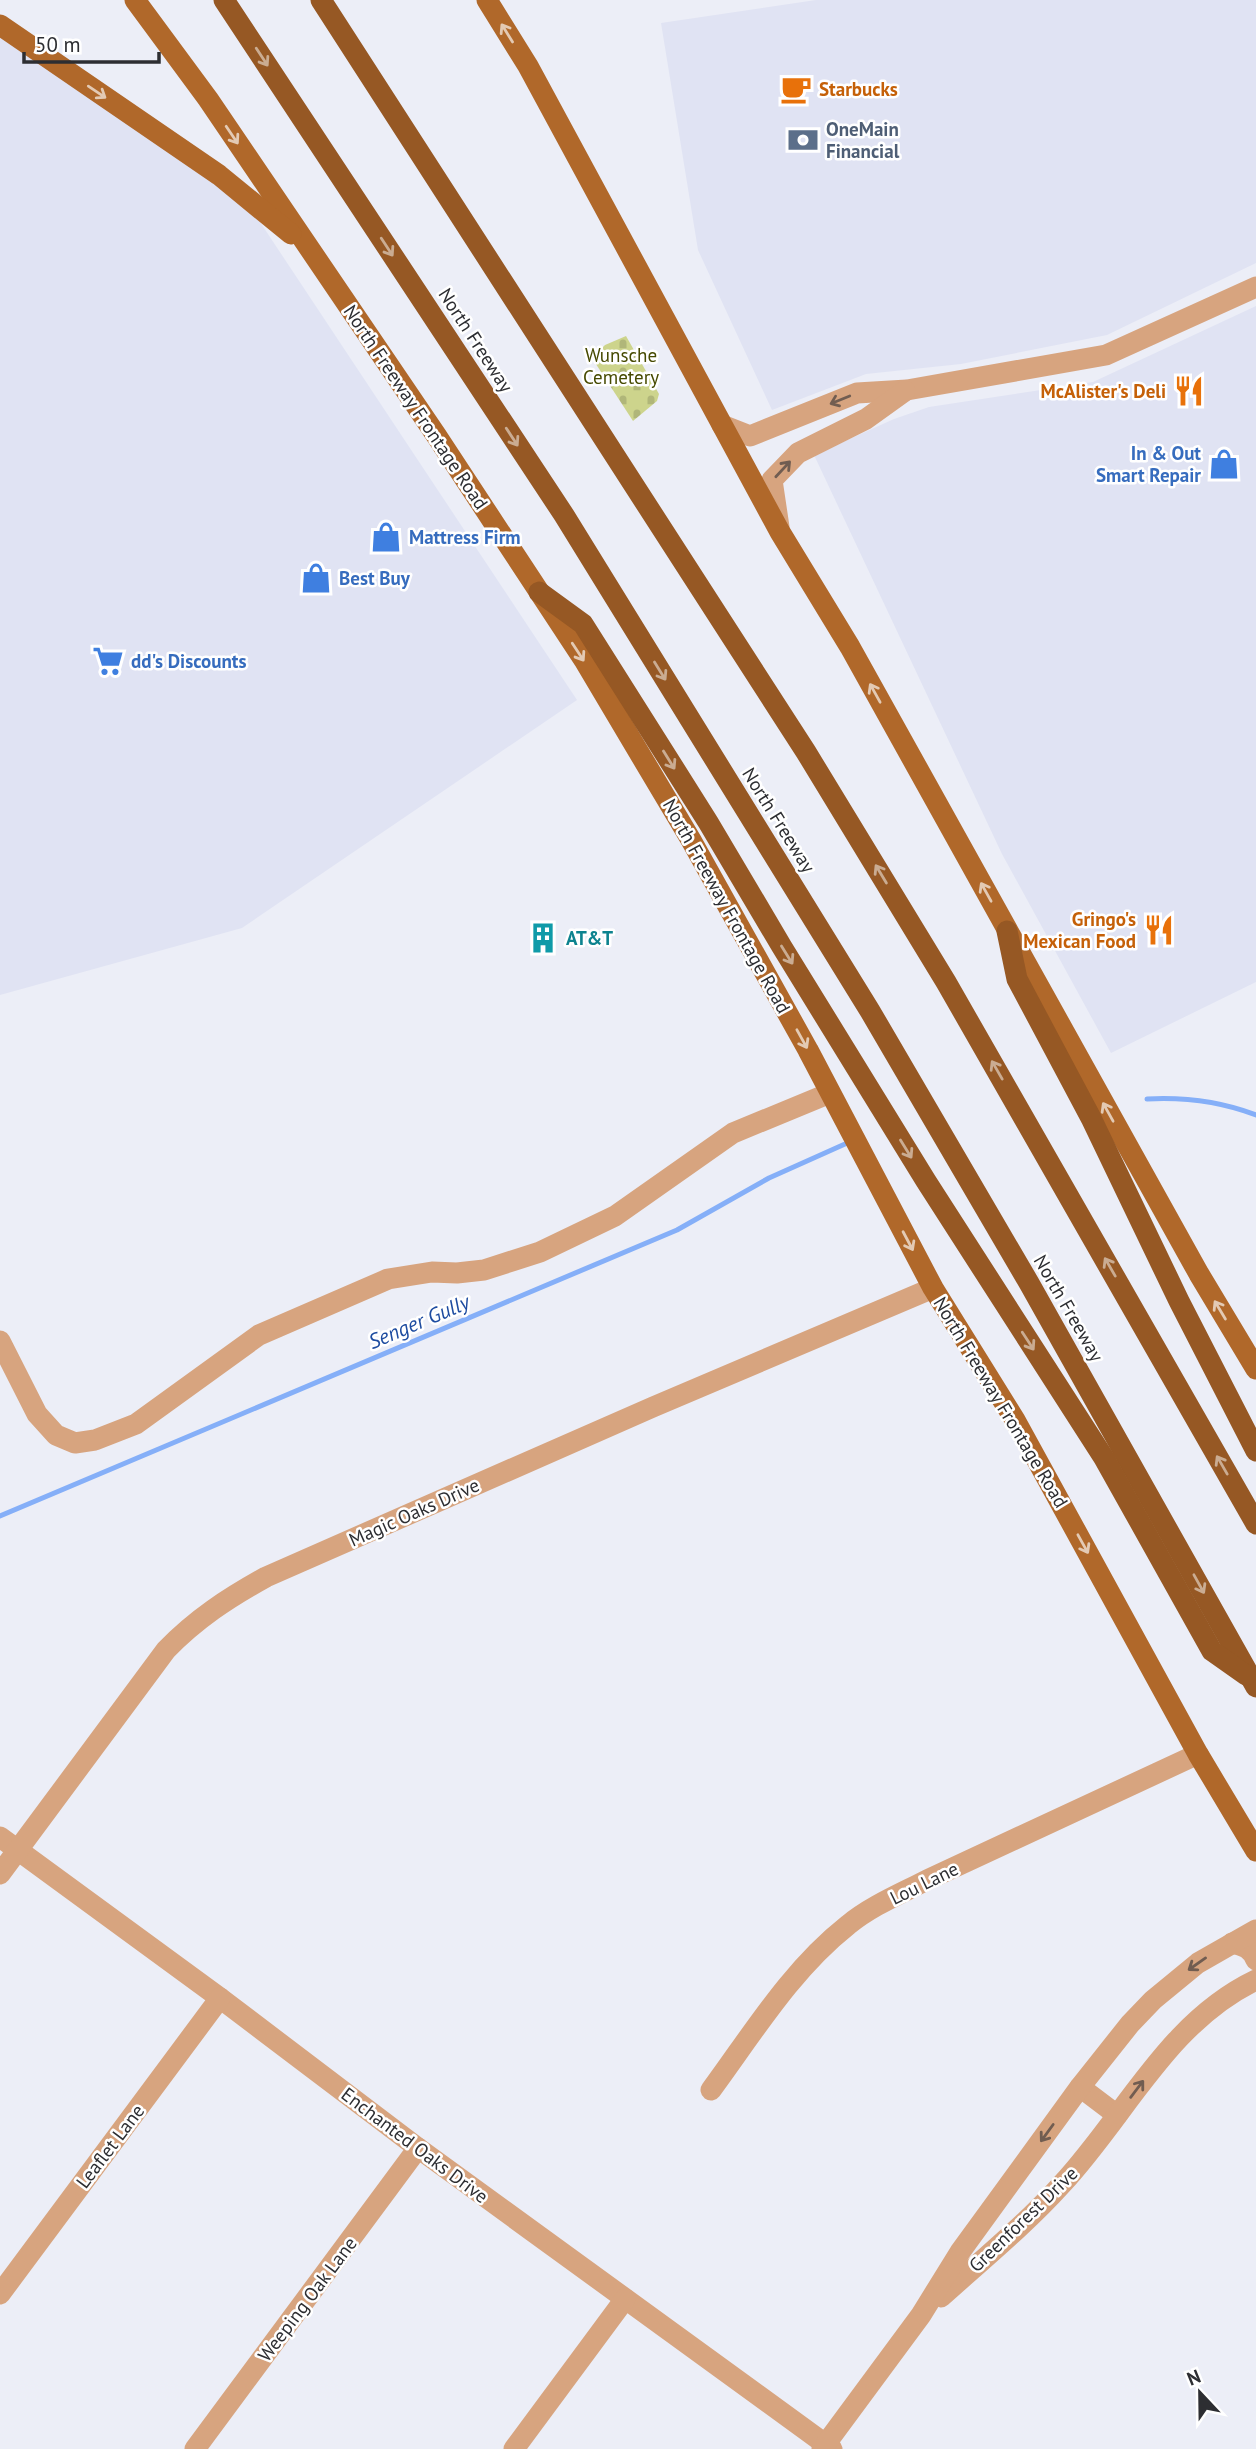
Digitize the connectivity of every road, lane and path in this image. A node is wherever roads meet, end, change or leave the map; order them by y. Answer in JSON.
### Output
{"nodes":[{"id":1,"x":135,"y":0,"type":"edge"},
{"id":2,"x":224,"y":0,"type":"edge"},
{"id":3,"x":321,"y":0,"type":"edge"},
{"id":4,"x":487,"y":0,"type":"edge"},
{"id":5,"x":0,"y":25,"type":"edge"},
{"id":6,"x":309,"y":249,"type":"junction"},
{"id":7,"x":1256,"y":287,"type":"edge"},
{"id":8,"x":907,"y":390,"type":"junction"},
{"id":9,"x":722,"y":425,"type":"junction"},
{"id":10,"x":780,"y":532,"type":"junction"},
{"id":11,"x":540,"y":592,"type":"junction"},
{"id":12,"x":1007,"y":931,"type":"junction"},
{"id":13,"x":830,"y":1093,"type":"junction"},
{"id":14,"x":933,"y":1288,"type":"junction"},
{"id":15,"x":0,"y":1341,"type":"edge"},
{"id":16,"x":1256,"y":1369,"type":"edge"},
{"id":17,"x":1256,"y":1451,"type":"edge"},
{"id":18,"x":1256,"y":1524,"type":"edge"},
{"id":19,"x":1254,"y":1683,"type":"edge"},
{"id":20,"x":1198,"y":1754,"type":"junction"},
{"id":21,"x":0,"y":1837,"type":"edge"},
{"id":22,"x":18,"y":1850,"type":"junction"},
{"id":23,"x":1256,"y":1851,"type":"edge"},
{"id":24,"x":0,"y":1874,"type":"edge"},
{"id":25,"x":1256,"y":1930,"type":"edge"},
{"id":26,"x":1232,"y":1943,"type":"junction"},
{"id":27,"x":1254,"y":1972,"type":"edge"},
{"id":28,"x":220,"y":1998,"type":"junction"},
{"id":29,"x":1080,"y":2087,"type":"junction"},
{"id":30,"x":711,"y":2090,"type":"dead end"},
{"id":31,"x":1117,"y":2115,"type":"junction"},
{"id":32,"x":418,"y":2148,"type":"junction"},
{"id":33,"x":0,"y":2294,"type":"edge"},
{"id":34,"x":625,"y":2299,"type":"junction"},
{"id":35,"x":921,"y":2315,"type":"junction"},
{"id":36,"x":827,"y":2447,"type":"edge"},
{"id":37,"x":195,"y":2449,"type":"edge"},
{"id":38,"x":514,"y":2449,"type":"edge"}],
"edges":[{"from":1,"to":6,"type":"main road","name":"North Freeway Frontage Road","one_way":true},
{"from":2,"to":19,"type":"highway","name":"North Freeway","one_way":true},
{"from":18,"to":3,"type":"highway","one_way":true},
{"from":9,"to":4,"type":"main road","one_way":true},
{"from":5,"to":6,"type":"main road","one_way":true},
{"from":6,"to":11,"type":"main road","name":"North Freeway Frontage Road"},
{"from":7,"to":8,"type":"street"},
{"from":8,"to":9,"type":"street","one_way":true},
{"from":10,"to":8,"type":"street","one_way":true},
{"from":9,"to":10,"type":"main road"},
{"from":12,"to":10,"type":"main road","one_way":true},
{"from":11,"to":13,"type":"main road","name":"North Freeway Frontage Road","one_way":true},
{"from":11,"to":19,"type":"highway","one_way":true},
{"from":16,"to":12,"type":"main road","one_way":true},
{"from":12,"to":17,"type":"highway"},
{"from":13,"to":14,"type":"main road","name":"North Freeway Frontage Road","one_way":true},
{"from":13,"to":15,"type":"street"},
{"from":14,"to":20,"type":"main road","name":"North Freeway Frontage Road","one_way":true},
{"from":14,"to":22,"type":"street","name":"Magic Oaks Drive"},
{"from":20,"to":23,"type":"main road","name":"North Freeway Frontage Road"},
{"from":20,"to":30,"type":"street","name":"Lou Lane"},
{"from":21,"to":22,"type":"street","name":"Enchanted Oaks Drive"},
{"from":22,"to":24,"type":"street","name":"Magic Oaks Drive"},
{"from":22,"to":28,"type":"street","name":"Enchanted Oaks Drive"},
{"from":25,"to":26,"type":"street","name":"Greenforest Drive"},
{"from":26,"to":27,"type":"street","name":"Greenforest Drive"},
{"from":26,"to":29,"type":"street","name":"Greenforest Drive","one_way":true},
{"from":31,"to":27,"type":"street","name":"Greenforest Drive","one_way":true},
{"from":28,"to":32,"type":"street","name":"Enchanted Oaks Drive"},
{"from":28,"to":33,"type":"street","name":"Leaflet Lane"},
{"from":29,"to":31,"type":"street"},
{"from":29,"to":35,"type":"street","name":"Greenforest Drive","one_way":true},
{"from":31,"to":35,"type":"street","name":"Greenforest Drive"},
{"from":32,"to":34,"type":"street","name":"Enchanted Oaks Drive"},
{"from":32,"to":37,"type":"street","name":"Weeping Oak Lane"},
{"from":34,"to":36,"type":"street","name":"Enchanted Oaks Drive"},
{"from":34,"to":38,"type":"street"},
{"from":35,"to":36,"type":"street","name":"Greenforest Drive"}]}
